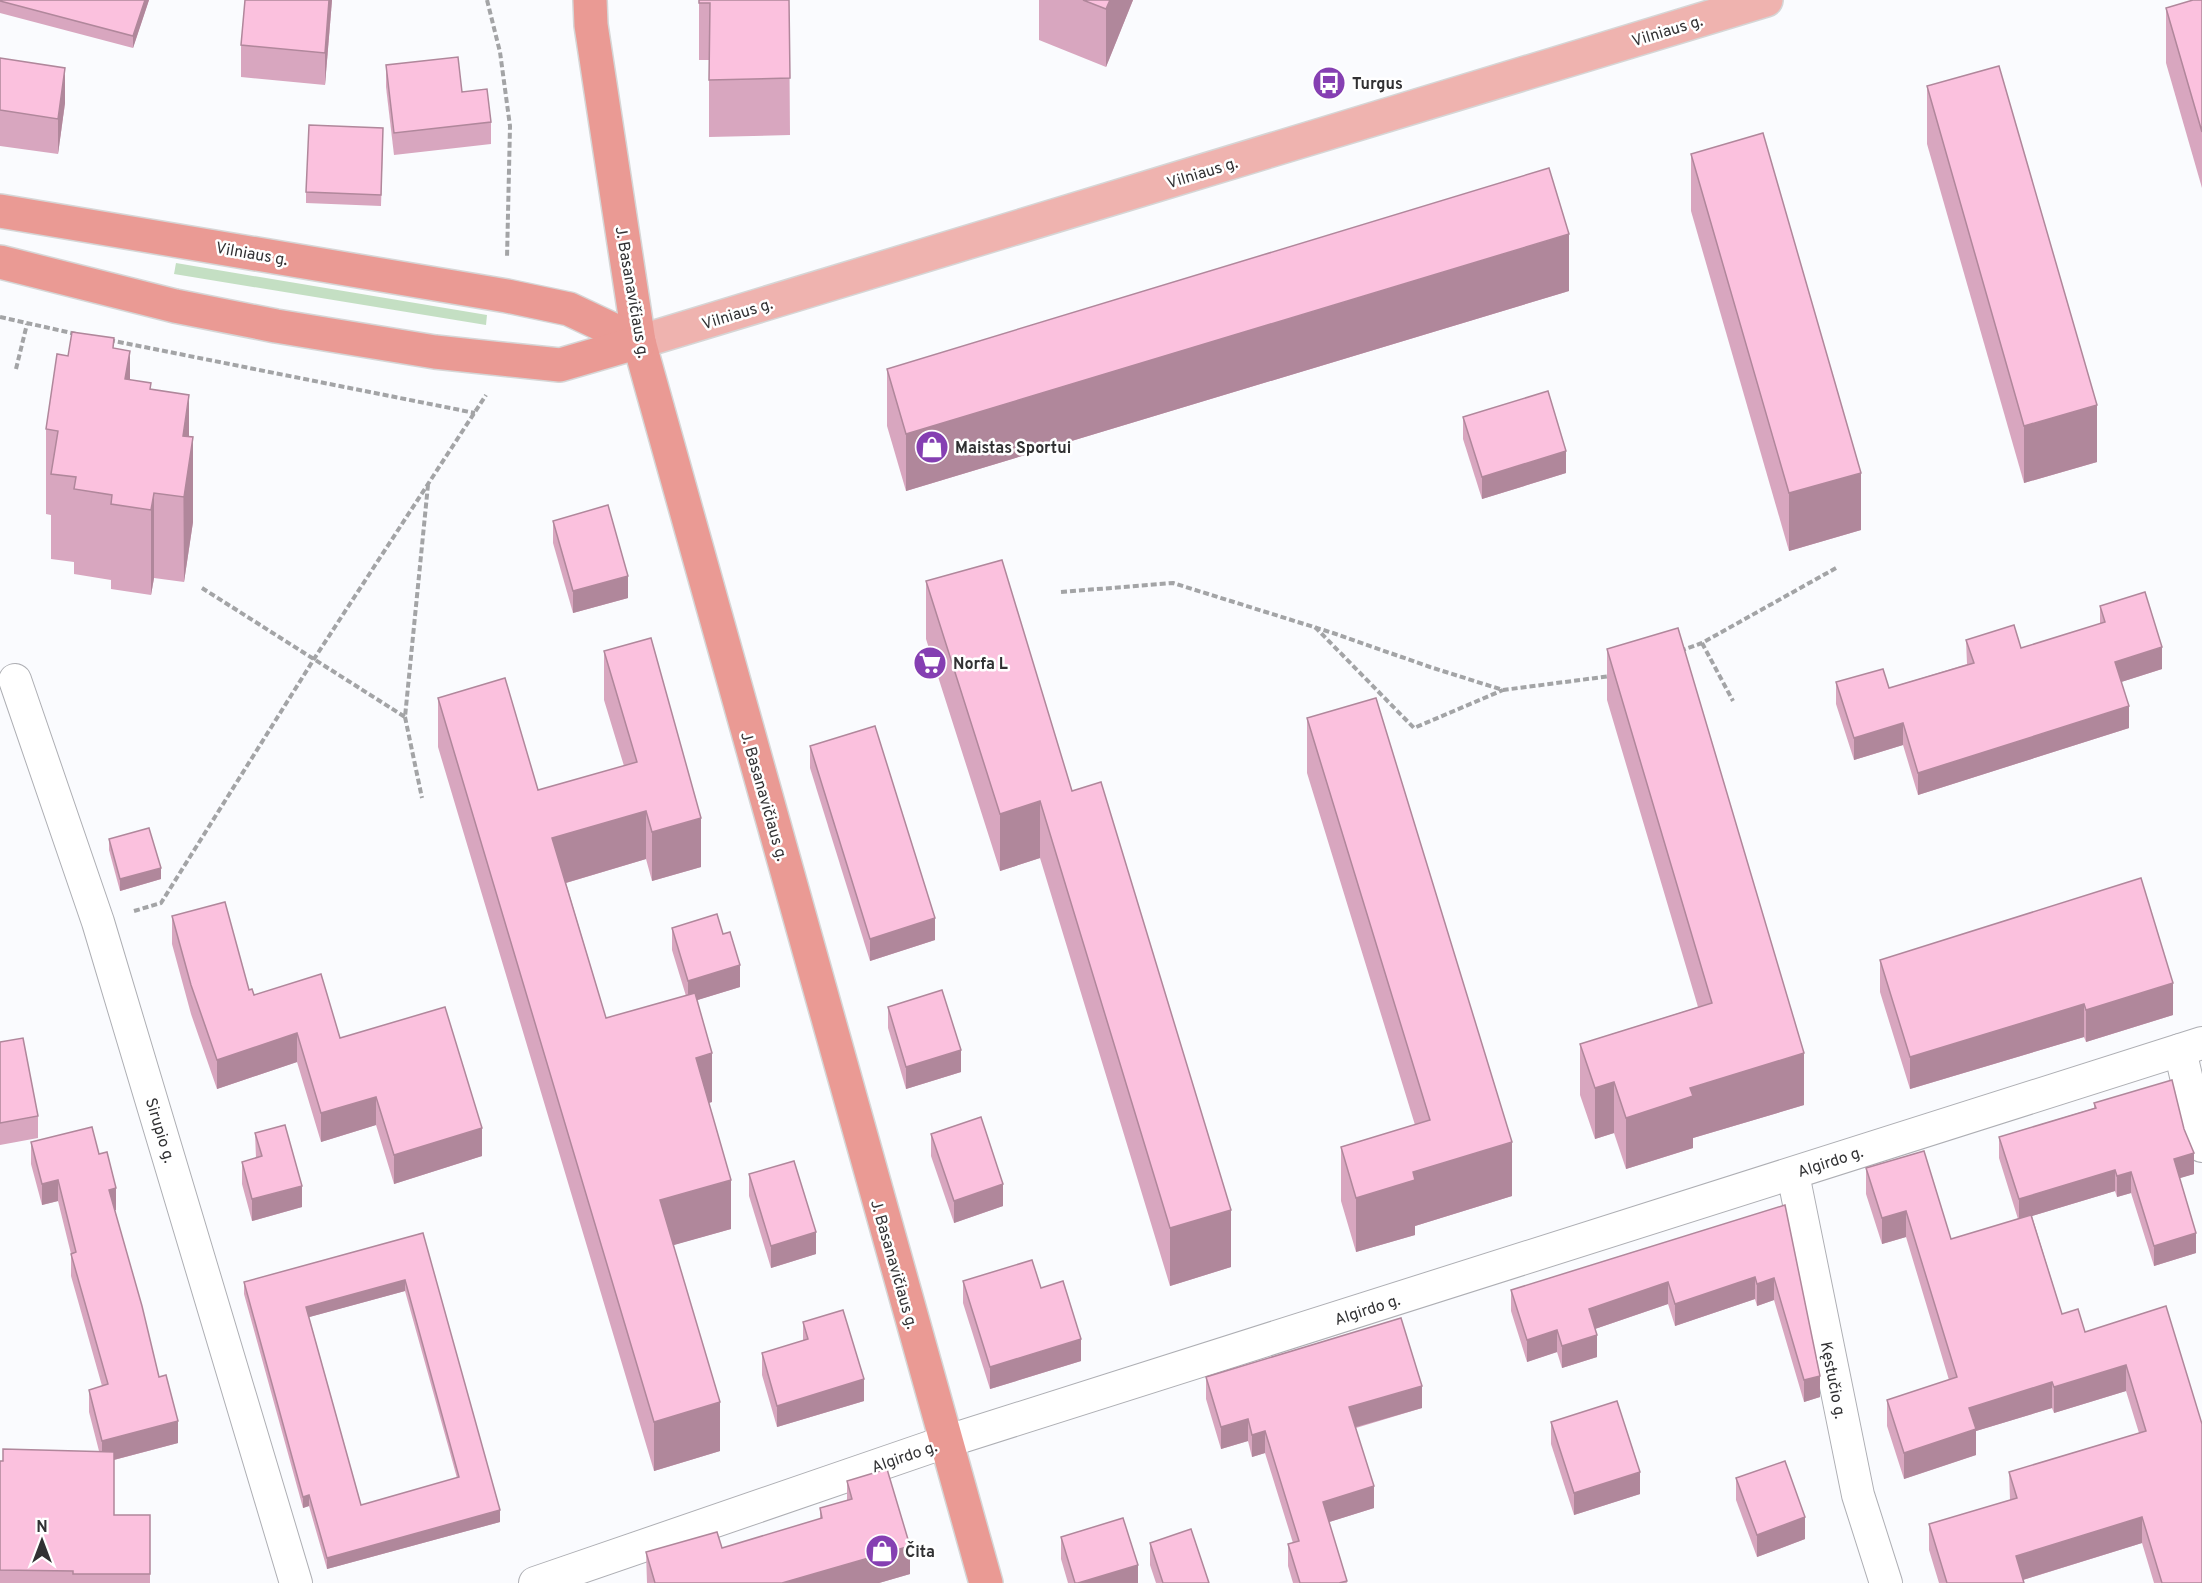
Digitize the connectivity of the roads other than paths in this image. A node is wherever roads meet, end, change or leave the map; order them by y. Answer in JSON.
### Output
{"nodes":[{"id":1,"x":590,"y":0,"type":"edge"},
{"id":2,"x":1766,"y":0,"type":"edge"},
{"id":3,"x":0,"y":211,"type":"edge"},
{"id":4,"x":0,"y":262,"type":"edge"},
{"id":5,"x":639,"y":342,"type":"junction"},
{"id":6,"x":15,"y":680,"type":"dead end"},
{"id":7,"x":2191,"y":1047,"type":"edge"},
{"id":8,"x":2202,"y":1146,"type":"edge"},
{"id":9,"x":1792,"y":1174,"type":"junction"},
{"id":10,"x":945,"y":1442,"type":"junction"},
{"id":11,"x":296,"y":1583,"type":"edge"},
{"id":12,"x":535,"y":1583,"type":"edge"},
{"id":13,"x":986,"y":1583,"type":"edge"},
{"id":14,"x":1886,"y":1583,"type":"edge"}],
"edges":[{"from":1,"to":5,"type":"highway","name":"J. Basanavičiaus g."},
{"from":2,"to":5,"type":"main road","name":"Vilniaus g."},
{"from":3,"to":5,"type":"highway","name":"Vilniaus g."},
{"from":4,"to":5,"type":"highway","name":"Vilniaus g."},
{"from":5,"to":10,"type":"highway","name":"J. Basanavičiaus g."},
{"from":6,"to":11,"type":"street","name":"Sirupio g."},
{"from":7,"to":8,"type":"street"},
{"from":7,"to":9,"type":"street","name":"Algirdo g."},
{"from":9,"to":10,"type":"street","name":"Algirdo g."},
{"from":9,"to":14,"type":"street","name":"Kęstučio g."},
{"from":10,"to":12,"type":"street","name":"Algirdo g."},
{"from":10,"to":13,"type":"highway","name":"J. Basanavičiaus g."}]}
